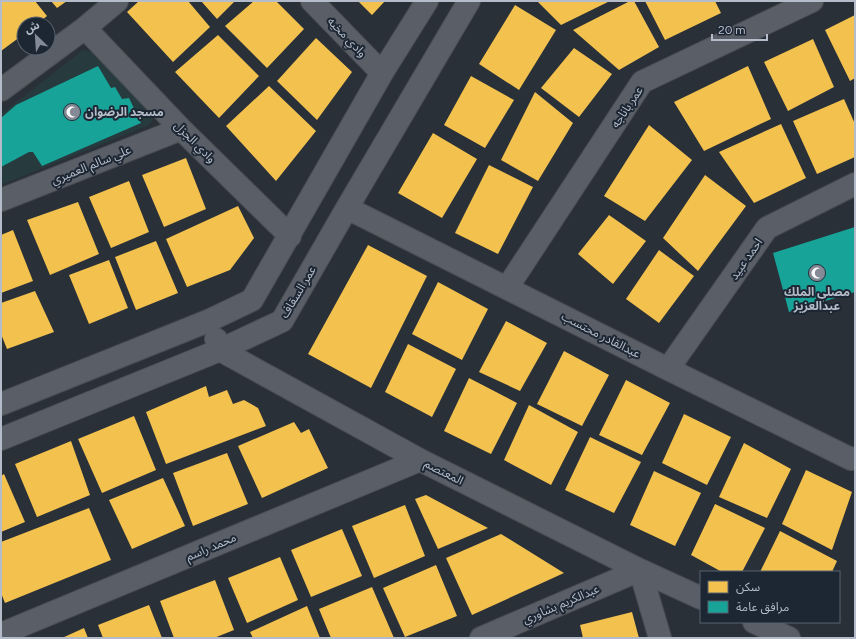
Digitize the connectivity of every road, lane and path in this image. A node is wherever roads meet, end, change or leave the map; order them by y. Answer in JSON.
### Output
{"nodes":[{"id":1,"x":117,"y":1,"type":"edge"},
{"id":2,"x":312,"y":1,"type":"edge"},
{"id":3,"x":427,"y":1,"type":"edge"},
{"id":4,"x":470,"y":1,"type":"edge"},
{"id":5,"x":812,"y":1,"type":"edge"},
{"id":6,"x":85,"y":28,"type":"junction"},
{"id":7,"x":382,"y":73,"type":"junction"},
{"id":8,"x":1,"y":90,"type":"edge"},
{"id":9,"x":181,"y":129,"type":"junction"},
{"id":10,"x":855,"y":184,"type":"edge"},
{"id":11,"x":1,"y":200,"type":"edge"},
{"id":12,"x":347,"y":208,"type":"junction"},
{"id":13,"x":290,"y":236,"type":"junction"},
{"id":14,"x":508,"y":288,"type":"junction"},
{"id":15,"x":208,"y":321,"type":"junction"},
{"id":16,"x":220,"y":350,"type":"junction"},
{"id":17,"x":668,"y":369,"type":"junction"},
{"id":18,"x":1,"y":404,"type":"edge"},
{"id":19,"x":1,"y":439,"type":"edge"},
{"id":20,"x":855,"y":458,"type":"edge"},
{"id":21,"x":420,"y":460,"type":"junction"},
{"id":22,"x":640,"y":570,"type":"junction"},
{"id":23,"x":700,"y":598,"type":"edge"},
{"id":24,"x":756,"y":623,"type":"edge"},
{"id":25,"x":1,"y":634,"type":"edge"},
{"id":26,"x":482,"y":638,"type":"edge"},
{"id":27,"x":660,"y":638,"type":"edge"},
{"id":28,"x":789,"y":638,"type":"edge"}],
"edges":[{"from":1,"to":6,"type":"street"},
{"from":2,"to":7,"type":"street","name":"وادي مخيه"},
{"from":3,"to":7,"type":"street"},
{"from":4,"to":12,"type":"street","name":"عمر السقاف"},
{"from":5,"to":14,"type":"street","name":"عمر باناجه"},
{"from":6,"to":8,"type":"street"},
{"from":6,"to":9,"type":"street","name":"وادي الجزل"},
{"from":7,"to":13,"type":"street"},
{"from":9,"to":11,"type":"street","name":"علي سالم العميري"},
{"from":9,"to":13,"type":"street","name":"وادي الجزل"},
{"from":10,"to":17,"type":"street","name":"احمد عبيد"},
{"from":12,"to":14,"type":"street","name":"عبدالقادر محتسب"},
{"from":12,"to":16,"type":"street","name":"عمر السقاف"},
{"from":13,"to":15,"type":"street"},
{"from":14,"to":17,"type":"street","name":"عبدالقادر محتسب"},
{"from":15,"to":16,"type":"street"},
{"from":15,"to":18,"type":"street"},
{"from":16,"to":19,"type":"street","name":"عمر السقاف"},
{"from":16,"to":21,"type":"street","name":"المعتصم"},
{"from":17,"to":20,"type":"street","name":"عبدالقادر محتسب"},
{"from":21,"to":22,"type":"street","name":"المعتصم"},
{"from":21,"to":25,"type":"street","name":"محمد راسم"},
{"from":22,"to":23,"type":"street","name":"المعتصم"},
{"from":22,"to":26,"type":"street","name":"عبدالكريم بشاوري"},
{"from":22,"to":27,"type":"street"},
{"from":24,"to":28,"type":"street"}]}
